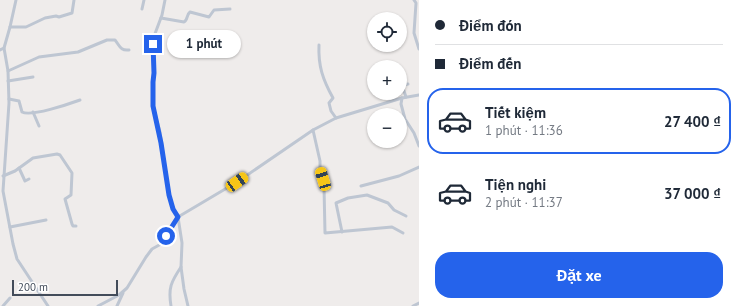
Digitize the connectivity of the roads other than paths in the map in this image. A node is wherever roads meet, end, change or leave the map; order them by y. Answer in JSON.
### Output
{"nodes":[{"id":1,"x":16,"y":0,"type":"edge"},
{"id":2,"x":74,"y":0,"type":"edge"},
{"id":3,"x":144,"y":0,"type":"edge"},
{"id":4,"x":165,"y":0,"type":"edge"},
{"id":5,"x":414,"y":0,"type":"edge"},
{"id":6,"x":142,"y":9,"type":"dead end"},
{"id":7,"x":230,"y":9,"type":"dead end"},
{"id":8,"x":161,"y":18,"type":"junction"},
{"id":9,"x":10,"y":27,"type":"junction"},
{"id":10,"x":319,"y":45,"type":"dead end"},
{"id":11,"x":4,"y":48,"type":"junction"},
{"id":12,"x":419,"y":49,"type":"edge"},
{"id":13,"x":0,"y":50,"type":"edge"},
{"id":14,"x":129,"y":50,"type":"dead end"},
{"id":15,"x":8,"y":71,"type":"junction"},
{"id":16,"x":33,"y":77,"type":"dead end"},
{"id":17,"x":8,"y":81,"type":"junction"},
{"id":18,"x":419,"y":95,"type":"edge"},
{"id":19,"x":407,"y":97,"type":"edge"},
{"id":20,"x":9,"y":99,"type":"junction"},
{"id":21,"x":80,"y":100,"type":"dead end"},
{"id":22,"x":393,"y":100,"type":"edge"},
{"id":23,"x":403,"y":100,"type":"edge"},
{"id":24,"x":33,"y":112,"type":"junction"},
{"id":25,"x":336,"y":118,"type":"junction"},
{"id":26,"x":39,"y":126,"type":"dead end"},
{"id":27,"x":313,"y":130,"type":"junction"},
{"id":28,"x":419,"y":146,"type":"edge"},
{"id":29,"x":419,"y":167,"type":"edge"},
{"id":30,"x":19,"y":168,"type":"junction"},
{"id":31,"x":3,"y":176,"type":"junction"},
{"id":32,"x":29,"y":179,"type":"dead end"},
{"id":33,"x":361,"y":186,"type":"dead end"},
{"id":34,"x":406,"y":216,"type":"dead end"},
{"id":35,"x":178,"y":217,"type":"junction"},
{"id":36,"x":46,"y":220,"type":"dead end"},
{"id":37,"x":76,"y":226,"type":"dead end"},
{"id":38,"x":10,"y":227,"type":"junction"},
{"id":39,"x":342,"y":232,"type":"junction"},
{"id":40,"x":403,"y":233,"type":"dead end"},
{"id":41,"x":181,"y":267,"type":"junction"},
{"id":42,"x":124,"y":292,"type":"junction"},
{"id":43,"x":10,"y":298,"type":"dead end"},
{"id":44,"x":419,"y":303,"type":"edge"},
{"id":45,"x":3,"y":306,"type":"edge"},
{"id":46,"x":48,"y":306,"type":"edge"},
{"id":47,"x":98,"y":306,"type":"edge"},
{"id":48,"x":117,"y":306,"type":"edge"},
{"id":49,"x":171,"y":306,"type":"edge"},
{"id":50,"x":188,"y":306,"type":"edge"},
{"id":51,"x":413,"y":306,"type":"edge"}],
"edges":[{"from":1,"to":9,"type":"street"},
{"from":2,"to":9,"type":"street"},
{"from":3,"to":6,"type":"street"},
{"from":4,"to":8,"type":"street"},
{"from":5,"to":12,"type":"street"},
{"from":7,"to":8,"type":"street"},
{"from":8,"to":35,"type":"street"},
{"from":9,"to":11,"type":"street"},
{"from":10,"to":25,"type":"street"},
{"from":11,"to":13,"type":"street"},
{"from":11,"to":15,"type":"street"},
{"from":14,"to":15,"type":"street"},
{"from":15,"to":17,"type":"street"},
{"from":16,"to":17,"type":"street"},
{"from":17,"to":20,"type":"street"},
{"from":18,"to":19,"type":"street"},
{"from":20,"to":24,"type":"street"},
{"from":20,"to":31,"type":"street"},
{"from":21,"to":24,"type":"street"},
{"from":22,"to":25,"type":"street"},
{"from":23,"to":28,"type":"street"},
{"from":24,"to":26,"type":"street"},
{"from":25,"to":27,"type":"street"},
{"from":27,"to":35,"type":"street"},
{"from":27,"to":39,"type":"street"},
{"from":29,"to":33,"type":"street"},
{"from":30,"to":31,"type":"street"},
{"from":30,"to":32,"type":"street"},
{"from":30,"to":37,"type":"street"},
{"from":31,"to":38,"type":"street"},
{"from":34,"to":39,"type":"street"},
{"from":35,"to":41,"type":"street"},
{"from":35,"to":42,"type":"street"},
{"from":36,"to":38,"type":"street"},
{"from":38,"to":46,"type":"street"},
{"from":39,"to":40,"type":"street"},
{"from":41,"to":49,"type":"street"},
{"from":41,"to":50,"type":"street"},
{"from":42,"to":47,"type":"street"},
{"from":42,"to":48,"type":"street"},
{"from":43,"to":45,"type":"street"},
{"from":44,"to":51,"type":"street"}]}
